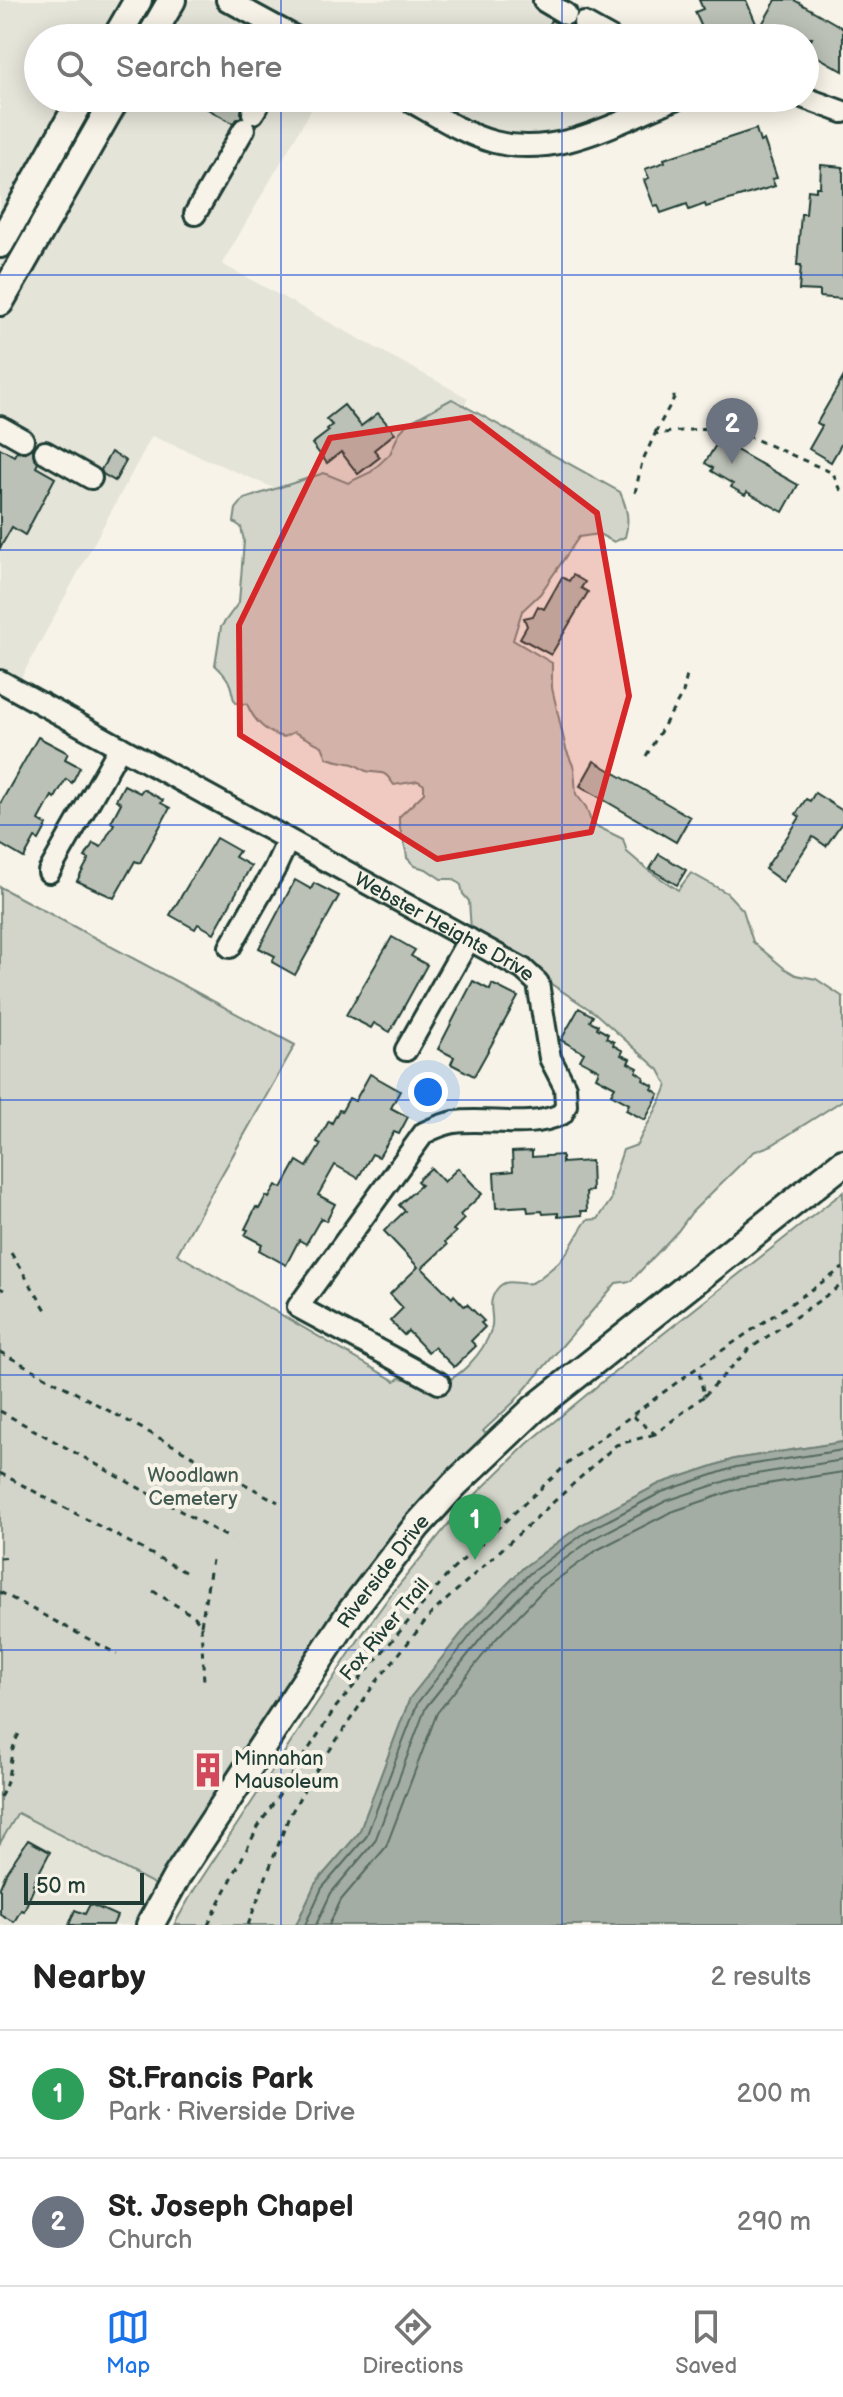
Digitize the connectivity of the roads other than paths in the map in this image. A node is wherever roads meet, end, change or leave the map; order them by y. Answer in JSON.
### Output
{"nodes":[{"id":1,"x":138,"y":0,"type":"edge"},
{"id":2,"x":172,"y":0,"type":"edge"},
{"id":3,"x":227,"y":0,"type":"edge"},
{"id":4,"x":544,"y":1,"type":"edge"},
{"id":5,"x":124,"y":24,"type":"edge"},
{"id":6,"x":158,"y":24,"type":"edge"},
{"id":7,"x":271,"y":24,"type":"edge"},
{"id":8,"x":586,"y":24,"type":"edge"},
{"id":9,"x":819,"y":103,"type":"edge"},
{"id":10,"x":74,"y":112,"type":"edge"},
{"id":11,"x":108,"y":112,"type":"edge"},
{"id":12,"x":430,"y":112,"type":"edge"},
{"id":13,"x":643,"y":112,"type":"edge"},
{"id":14,"x":843,"y":112,"type":"edge"},
{"id":15,"x":253,"y":113,"type":"edge"},
{"id":16,"x":195,"y":214,"type":"dead end"},
{"id":17,"x":0,"y":244,"type":"edge"},
{"id":18,"x":0,"y":302,"type":"edge"},
{"id":19,"x":0,"y":427,"type":"edge"},
{"id":20,"x":23,"y":440,"type":"dead end"},
{"id":21,"x":45,"y":452,"type":"dead end"},
{"id":22,"x":91,"y":478,"type":"dead end"},
{"id":23,"x":0,"y":681,"type":"edge"},
{"id":24,"x":120,"y":747,"type":"junction"},
{"id":25,"x":288,"y":840,"type":"junction"},
{"id":26,"x":49,"y":872,"type":"dead end"},
{"id":27,"x":469,"y":939,"type":"junction"},
{"id":28,"x":230,"y":947,"type":"dead end"},
{"id":29,"x":406,"y":1050,"type":"dead end"},
{"id":30,"x":843,"y":1163,"type":"edge"},
{"id":31,"x":439,"y":1383,"type":"dead end"},
{"id":32,"x":150,"y":1925,"type":"edge"}],
"edges":[{"from":1,"to":5,"type":"main road"},
{"from":2,"to":6,"type":"main road"},
{"from":3,"to":7,"type":"street"},
{"from":4,"to":8,"type":"street"},
{"from":9,"to":14,"type":"street"},
{"from":10,"to":17,"type":"main road"},
{"from":11,"to":18,"type":"main road"},
{"from":12,"to":13,"type":"street"},
{"from":15,"to":16,"type":"street"},
{"from":19,"to":20,"type":"street"},
{"from":21,"to":22,"type":"street"},
{"from":23,"to":24,"type":"street","name":"Webster Heights Drive"},
{"from":24,"to":25,"type":"street","name":"Webster Heights Drive"},
{"from":24,"to":26,"type":"street"},
{"from":25,"to":27,"type":"street","name":"Webster Heights Drive"},
{"from":25,"to":28,"type":"street"},
{"from":27,"to":29,"type":"street"},
{"from":27,"to":31,"type":"street","name":"Webster Heights Drive"},
{"from":30,"to":32,"type":"main road","name":"Riverside Drive"}]}
